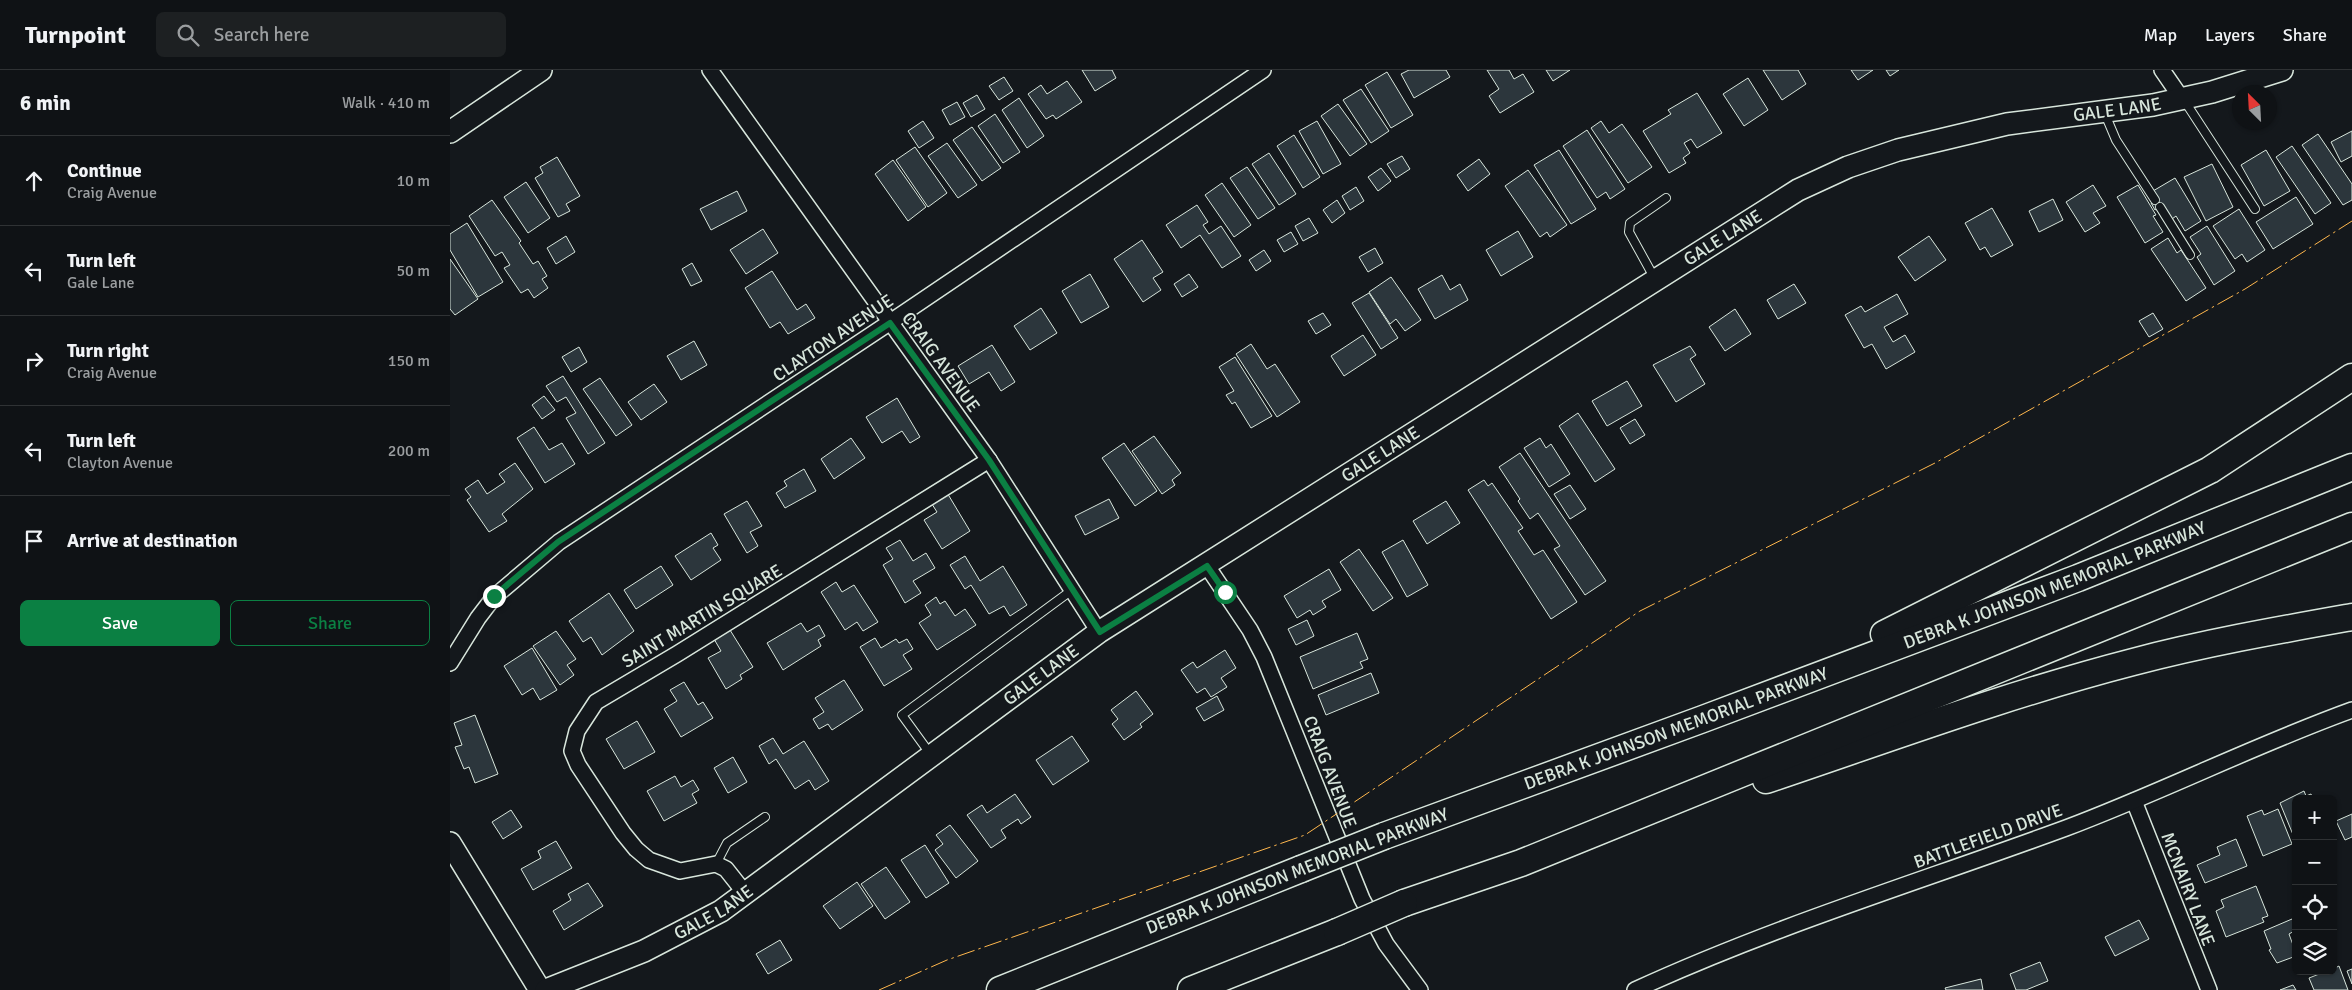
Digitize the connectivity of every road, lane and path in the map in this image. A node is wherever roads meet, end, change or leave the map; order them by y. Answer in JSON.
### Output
{"nodes":[{"id":1,"x":541,"y":70,"type":"edge"},
{"id":2,"x":710,"y":70,"type":"edge"},
{"id":3,"x":1263,"y":70,"type":"edge"},
{"id":4,"x":2162,"y":70,"type":"edge"},
{"id":5,"x":2282,"y":70,"type":"edge"},
{"id":6,"x":2182,"y":98,"type":"junction"},
{"id":7,"x":2104,"y":112,"type":"junction"},
{"id":8,"x":450,"y":132,"type":"edge"},
{"id":9,"x":1666,"y":198,"type":"dead end"},
{"id":10,"x":2255,"y":209,"type":"dead end"},
{"id":11,"x":2190,"y":255,"type":"dead end"},
{"id":12,"x":1655,"y":279,"type":"junction"},
{"id":13,"x":890,"y":323,"type":"junction"},
{"id":14,"x":2352,"y":377,"type":"edge"},
{"id":15,"x":989,"y":460,"type":"junction"},
{"id":16,"x":2352,"y":467,"type":"edge"},
{"id":17,"x":2352,"y":526,"type":"edge"},
{"id":18,"x":1207,"y":566,"type":"junction"},
{"id":19,"x":1072,"y":590,"type":"junction"},
{"id":20,"x":2352,"y":617,"type":"edge"},
{"id":21,"x":1100,"y":632,"type":"junction"},
{"id":22,"x":450,"y":663,"type":"edge"},
{"id":23,"x":2352,"y":710,"type":"edge"},
{"id":24,"x":1703,"y":719,"type":"junction"},
{"id":25,"x":932,"y":756,"type":"junction"},
{"id":26,"x":2134,"y":801,"type":"junction"},
{"id":27,"x":765,"y":817,"type":"dead end"},
{"id":28,"x":450,"y":843,"type":"edge"},
{"id":29,"x":1521,"y":863,"type":"junction"},
{"id":30,"x":716,"y":864,"type":"junction"},
{"id":31,"x":745,"y":893,"type":"junction"},
{"id":32,"x":540,"y":990,"type":"edge"},
{"id":33,"x":546,"y":990,"type":"edge"},
{"id":34,"x":1000,"y":990,"type":"edge"},
{"id":35,"x":1191,"y":990,"type":"edge"},
{"id":36,"x":1420,"y":990,"type":"edge"},
{"id":37,"x":1635,"y":990,"type":"edge"},
{"id":38,"x":2209,"y":990,"type":"edge"}],
"edges":[{"from":1,"to":8,"type":"street"},
{"from":2,"to":13,"type":"street","name":"CRAIG AVENUE"},
{"from":3,"to":13,"type":"street","name":"CLAYTON AVENUE"},
{"from":4,"to":6,"type":"street"},
{"from":5,"to":6,"type":"street","name":"GALE LANE"},
{"from":6,"to":7,"type":"street","name":"GALE LANE"},
{"from":6,"to":10,"type":"lane"},
{"from":7,"to":11,"type":"lane"},
{"from":7,"to":12,"type":"street","name":"GALE LANE"},
{"from":9,"to":12,"type":"lane"},
{"from":12,"to":18,"type":"street","name":"GALE LANE"},
{"from":13,"to":15,"type":"street","name":"CRAIG AVENUE"},
{"from":13,"to":22,"type":"street","name":"CLAYTON AVENUE"},
{"from":14,"to":24,"type":"highway"},
{"from":15,"to":19,"type":"street","name":"CRAIG AVENUE"},
{"from":15,"to":30,"type":"street","name":"SAINT MARTIN SQUARE"},
{"from":16,"to":24,"type":"highway","name":"DEBRA K JOHNSON MEMORIAL PARKWAY"},
{"from":17,"to":29,"type":"highway"},
{"from":18,"to":21,"type":"street","name":"GALE LANE"},
{"from":18,"to":36,"type":"street","name":"CRAIG AVENUE"},
{"from":19,"to":21,"type":"street","name":"CRAIG AVENUE"},
{"from":19,"to":25,"type":"lane"},
{"from":20,"to":29,"type":"highway"},
{"from":21,"to":25,"type":"street","name":"GALE LANE"},
{"from":23,"to":26,"type":"street","name":"BATTLEFIELD DRIVE"},
{"from":24,"to":34,"type":"highway","name":"DEBRA K JOHNSON MEMORIAL PARKWAY","bridge":true},
{"from":25,"to":31,"type":"street","name":"GALE LANE"},
{"from":26,"to":37,"type":"street","name":"BATTLEFIELD DRIVE"},
{"from":26,"to":38,"type":"street","name":"MCNAIRY LANE"},
{"from":27,"to":30,"type":"lane"},
{"from":28,"to":32,"type":"street"},
{"from":29,"to":35,"type":"highway","bridge":true},
{"from":30,"to":31,"type":"street"},
{"from":31,"to":33,"type":"street","name":"GALE LANE"}]}
